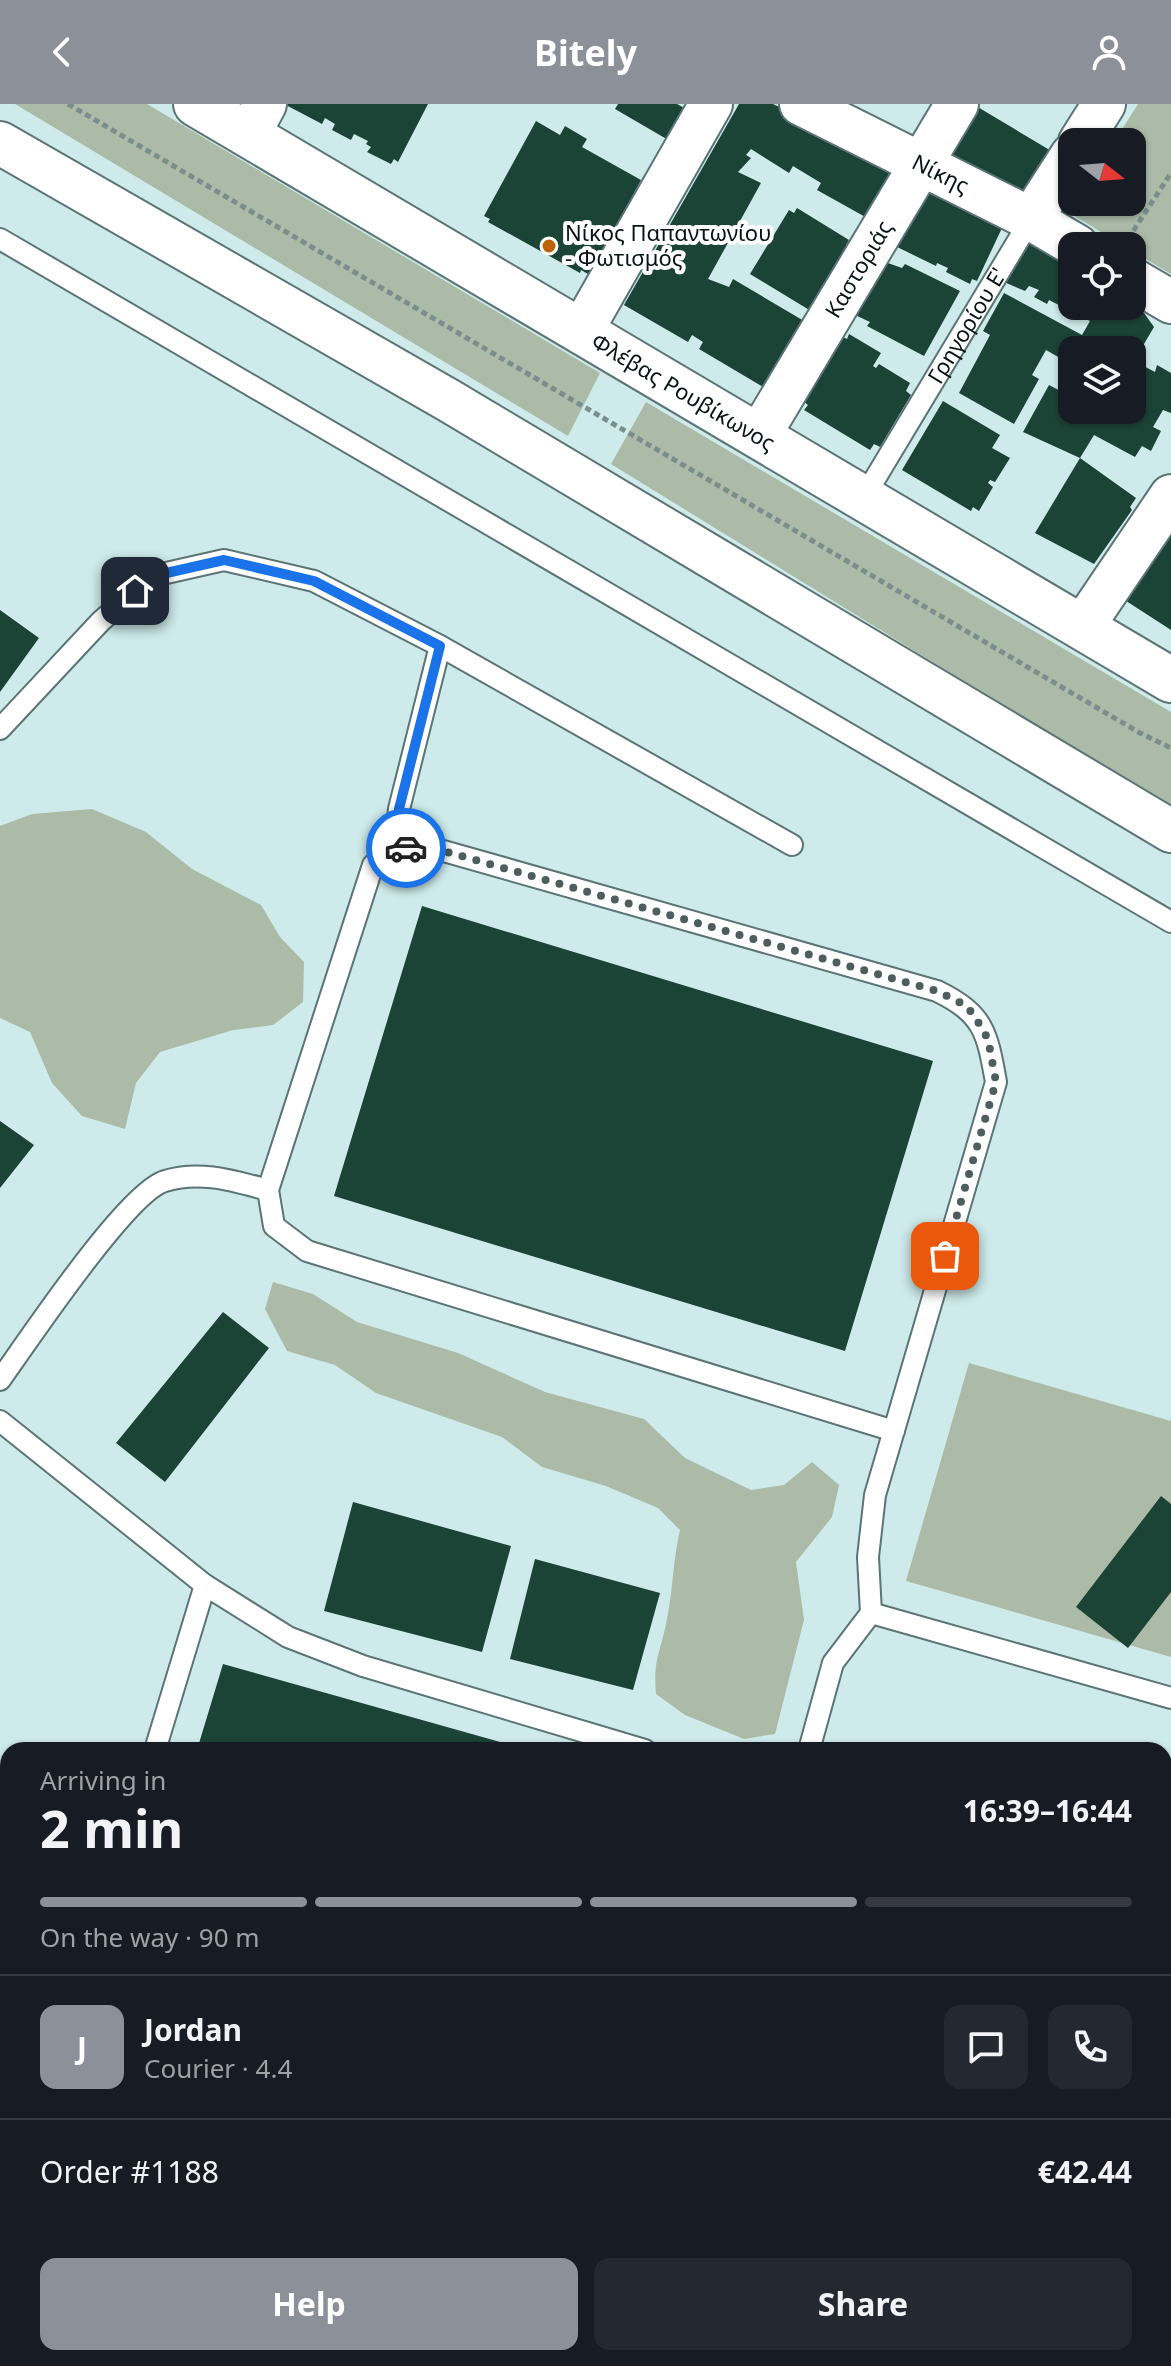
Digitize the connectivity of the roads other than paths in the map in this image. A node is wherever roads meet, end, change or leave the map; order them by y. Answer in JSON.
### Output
{"nodes":[{"id":1,"x":196,"y":104,"type":"edge"},
{"id":2,"x":711,"y":104,"type":"edge"},
{"id":3,"x":801,"y":104,"type":"edge"},
{"id":4,"x":957,"y":104,"type":"edge"},
{"id":5,"x":1104,"y":104,"type":"edge"},
{"id":6,"x":257,"y":119,"type":"edge"},
{"id":7,"x":1089,"y":128,"type":"edge"},
{"id":8,"x":0,"y":143,"type":"edge"},
{"id":9,"x":919,"y":166,"type":"junction"},
{"id":10,"x":1058,"y":177,"type":"edge"},
{"id":11,"x":1031,"y":219,"type":"junction"},
{"id":12,"x":1058,"y":235,"type":"edge"},
{"id":13,"x":0,"y":239,"type":"edge"},
{"id":14,"x":1146,"y":287,"type":"edge"},
{"id":15,"x":1171,"y":302,"type":"edge"},
{"id":16,"x":582,"y":330,"type":"junction"},
{"id":17,"x":760,"y":434,"type":"junction"},
{"id":18,"x":1171,"y":496,"type":"edge"},
{"id":19,"x":864,"y":497,"type":"junction"},
{"id":20,"x":1083,"y":626,"type":"junction"},
{"id":21,"x":440,"y":646,"type":"junction"},
{"id":22,"x":1171,"y":680,"type":"edge"},
{"id":23,"x":0,"y":729,"type":"edge"},
{"id":24,"x":1171,"y":831,"type":"edge"},
{"id":25,"x":792,"y":845,"type":"dead end"},
{"id":26,"x":395,"y":848,"type":"junction"},
{"id":27,"x":1171,"y":922,"type":"edge"},
{"id":28,"x":268,"y":1190,"type":"junction"},
{"id":29,"x":0,"y":1380,"type":"edge"},
{"id":30,"x":0,"y":1421,"type":"edge"},
{"id":31,"x":894,"y":1431,"type":"junction"},
{"id":32,"x":205,"y":1585,"type":"junction"},
{"id":33,"x":871,"y":1613,"type":"junction"},
{"id":34,"x":1171,"y":1698,"type":"edge"},
{"id":35,"x":157,"y":1742,"type":"edge"},
{"id":36,"x":618,"y":1742,"type":"edge"},
{"id":37,"x":811,"y":1742,"type":"edge"}],
"edges":[{"from":1,"to":6,"type":"street","name":"Φλέβας Ρουβίκωνος"},
{"from":2,"to":16,"type":"street"},
{"from":3,"to":9,"type":"street","name":"Νίκης"},
{"from":4,"to":9,"type":"street","name":"Καστοριάς"},
{"from":5,"to":7,"type":"street"},
{"from":6,"to":16,"type":"street","name":"Φλέβας Ρουβίκωνος"},
{"from":8,"to":24,"type":"street"},
{"from":9,"to":11,"type":"street","name":"Νίκης"},
{"from":9,"to":17,"type":"street","name":"Καστοριάς"},
{"from":10,"to":11,"type":"street","name":"Γρηγορίου Ε'"},
{"from":11,"to":12,"type":"street","name":"Νίκης"},
{"from":11,"to":19,"type":"lane","name":"Γρηγορίου Ε'"},
{"from":13,"to":27,"type":"lane"},
{"from":14,"to":15,"type":"street"},
{"from":16,"to":17,"type":"street","name":"Φλέβας Ρουβίκωνος"},
{"from":17,"to":19,"type":"street","name":"Φλέβας Ρουβίκωνος"},
{"from":18,"to":20,"type":"street"},
{"from":19,"to":20,"type":"street","name":"Φλέβας Ρουβίκωνος"},
{"from":20,"to":22,"type":"street","name":"Φλέβας Ρουβίκωνος"},
{"from":21,"to":23,"type":"lane"},
{"from":21,"to":25,"type":"lane"},
{"from":21,"to":26,"type":"lane"},
{"from":26,"to":28,"type":"lane"},
{"from":26,"to":31,"type":"lane"},
{"from":28,"to":29,"type":"lane"},
{"from":28,"to":31,"type":"lane"},
{"from":30,"to":32,"type":"lane"},
{"from":31,"to":33,"type":"lane"},
{"from":32,"to":35,"type":"lane"},
{"from":32,"to":36,"type":"lane"},
{"from":33,"to":34,"type":"lane"},
{"from":33,"to":37,"type":"lane"}]}
